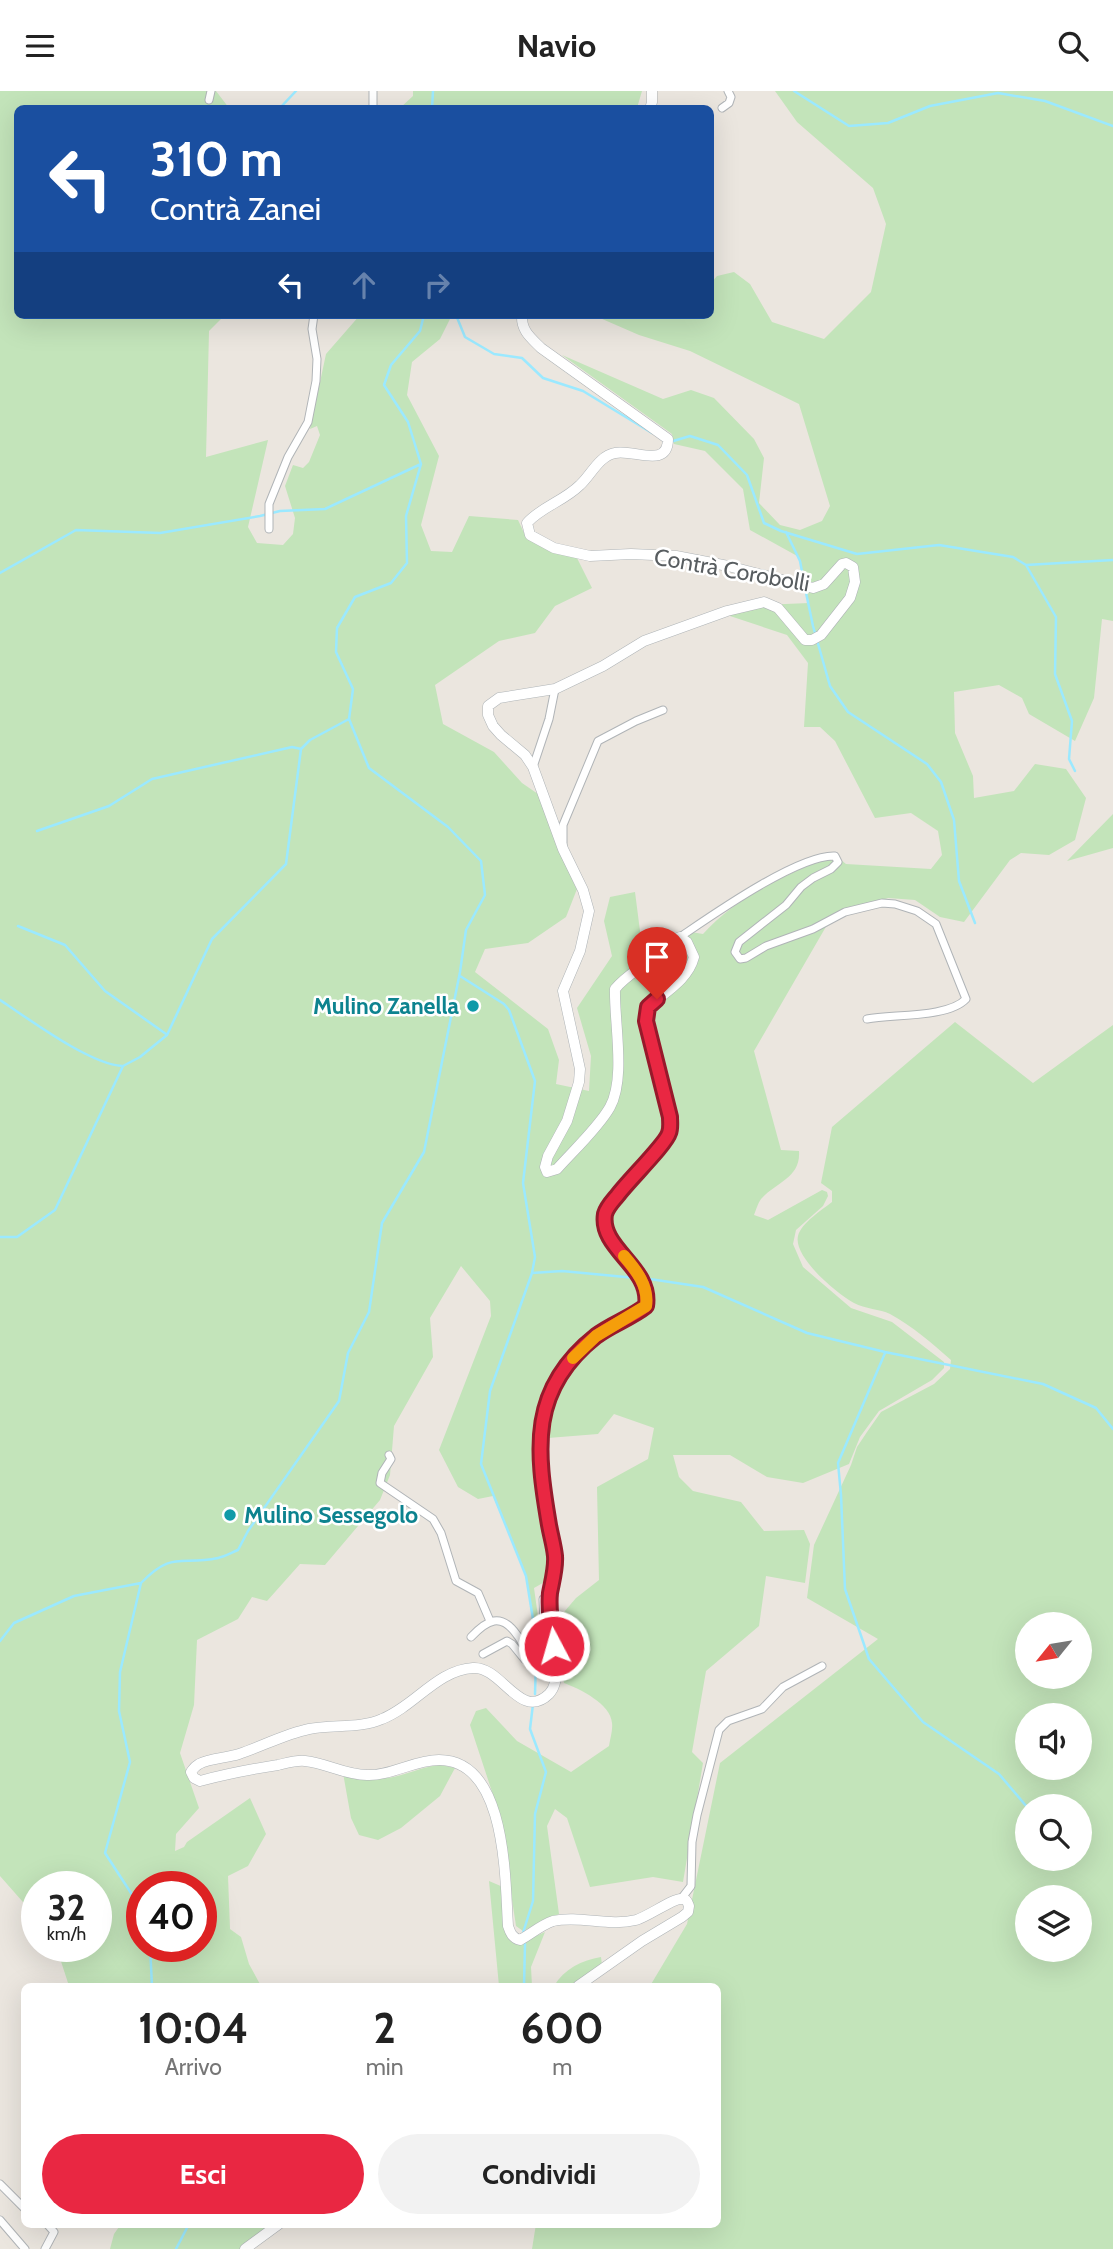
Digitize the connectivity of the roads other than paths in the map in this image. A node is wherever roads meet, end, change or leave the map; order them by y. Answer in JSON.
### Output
{"nodes":[{"id":1,"x":211,"y":91,"type":"edge"},
{"id":2,"x":728,"y":91,"type":"edge"},
{"id":3,"x":209,"y":100,"type":"dead end"},
{"id":4,"x":722,"y":108,"type":"dead end"},
{"id":5,"x":313,"y":319,"type":"edge"},
{"id":6,"x":522,"y":320,"type":"edge"},
{"id":7,"x":269,"y":530,"type":"dead end"},
{"id":8,"x":555,"y":689,"type":"junction"},
{"id":9,"x":663,"y":710,"type":"dead end"},
{"id":10,"x":533,"y":767,"type":"junction"},
{"id":11,"x":563,"y":849,"type":"junction"},
{"id":12,"x":680,"y":937,"type":"junction"},
{"id":13,"x":867,"y":1019,"type":"dead end"},
{"id":14,"x":389,"y":1455,"type":"dead end"},
{"id":15,"x":550,"y":1596,"type":"junction"},
{"id":16,"x":490,"y":1621,"type":"junction"},
{"id":17,"x":471,"y":1637,"type":"dead end"},
{"id":18,"x":483,"y":1654,"type":"dead end"},
{"id":19,"x":531,"y":1656,"type":"junction"},
{"id":20,"x":822,"y":1666,"type":"dead end"},
{"id":21,"x":681,"y":1899,"type":"junction"},
{"id":22,"x":582,"y":1983,"type":"edge"},
{"id":23,"x":1,"y":2189,"type":"edge"},
{"id":24,"x":21,"y":2206,"type":"edge"},
{"id":25,"x":0,"y":2220,"type":"edge"},
{"id":26,"x":50,"y":2228,"type":"edge"},
{"id":27,"x":274,"y":2228,"type":"edge"},
{"id":28,"x":25,"y":2249,"type":"edge"},
{"id":29,"x":45,"y":2249,"type":"edge"},
{"id":30,"x":245,"y":2249,"type":"edge"}],
"edges":[{"from":1,"to":3,"type":"street"},
{"from":2,"to":4,"type":"street"},
{"from":5,"to":7,"type":"street"},
{"from":6,"to":8,"type":"street","name":"Contrà Corobolli"},
{"from":8,"to":10,"type":"street"},
{"from":8,"to":10,"type":"street","name":"Contrà Corobolli"},
{"from":9,"to":11,"type":"street"},
{"from":10,"to":11,"type":"street","name":"Contrà Corobolli"},
{"from":11,"to":12,"type":"street","name":"Contrà Corobolli"},
{"from":12,"to":13,"type":"street"},
{"from":12,"to":15,"type":"street"},
{"from":14,"to":16,"type":"street"},
{"from":15,"to":19,"type":"street"},
{"from":15,"to":21,"type":"street"},
{"from":16,"to":17,"type":"street"},
{"from":16,"to":19,"type":"street"},
{"from":18,"to":19,"type":"street"},
{"from":20,"to":21,"type":"street"},
{"from":21,"to":22,"type":"street"},
{"from":23,"to":24,"type":"street"},
{"from":25,"to":28,"type":"street"},
{"from":26,"to":29,"type":"street"},
{"from":27,"to":30,"type":"street"}]}
